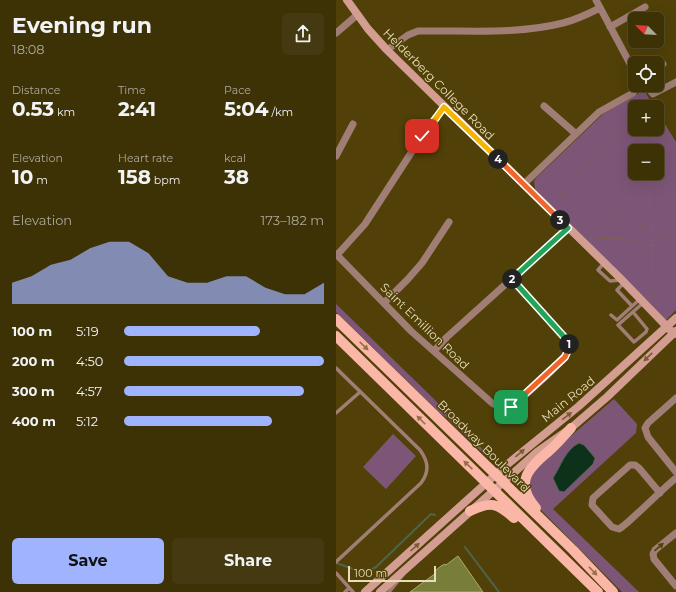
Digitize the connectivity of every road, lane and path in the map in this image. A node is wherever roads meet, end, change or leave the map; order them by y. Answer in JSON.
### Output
{"nodes":[{"id":1,"x":347,"y":0,"type":"edge"},
{"id":2,"x":596,"y":0,"type":"edge"},
{"id":3,"x":645,"y":7,"type":"dead end"},
{"id":4,"x":600,"y":8,"type":"junction"},
{"id":5,"x":640,"y":12,"type":"edge"},
{"id":6,"x":357,"y":15,"type":"junction"},
{"id":7,"x":628,"y":20,"type":"edge"},
{"id":8,"x":610,"y":27,"type":"junction"},
{"id":9,"x":336,"y":33,"type":"edge"},
{"id":10,"x":387,"y":50,"type":"junction"},
{"id":11,"x":628,"y":60,"type":"edge"},
{"id":12,"x":676,"y":82,"type":"edge"},
{"id":13,"x":664,"y":88,"type":"edge"},
{"id":14,"x":631,"y":92,"type":"edge"},
{"id":15,"x":636,"y":92,"type":"edge"},
{"id":16,"x":647,"y":97,"type":"dead end"},
{"id":17,"x":647,"y":100,"type":"edge"},
{"id":18,"x":544,"y":106,"type":"dead end"},
{"id":19,"x":444,"y":107,"type":"junction"},
{"id":20,"x":353,"y":124,"type":"dead end"},
{"id":21,"x":664,"y":129,"type":"edge"},
{"id":22,"x":576,"y":134,"type":"junction"},
{"id":23,"x":676,"y":150,"type":"edge"},
{"id":24,"x":336,"y":156,"type":"edge"},
{"id":25,"x":648,"y":180,"type":"edge"},
{"id":26,"x":524,"y":184,"type":"junction"},
{"id":27,"x":560,"y":196,"type":"junction"},
{"id":28,"x":548,"y":208,"type":"junction"},
{"id":29,"x":449,"y":222,"type":"dead end"},
{"id":30,"x":568,"y":228,"type":"junction"},
{"id":31,"x":650,"y":230,"type":"junction"},
{"id":32,"x":579,"y":238,"type":"junction"},
{"id":33,"x":676,"y":242,"type":"edge"},
{"id":34,"x":652,"y":245,"type":"junction"},
{"id":35,"x":676,"y":248,"type":"edge"},
{"id":36,"x":337,"y":254,"type":"edge"},
{"id":37,"x":511,"y":280,"type":"junction"},
{"id":38,"x":622,"y":281,"type":"junction"},
{"id":39,"x":643,"y":302,"type":"junction"},
{"id":40,"x":384,"y":303,"type":"junction"},
{"id":41,"x":632,"y":306,"type":"junction"},
{"id":42,"x":633,"y":312,"type":"junction"},
{"id":43,"x":612,"y":315,"type":"dead end"},
{"id":44,"x":676,"y":318,"type":"edge"},
{"id":45,"x":336,"y":319,"type":"edge"},
{"id":46,"x":667,"y":327,"type":"junction"},
{"id":47,"x":675,"y":332,"type":"edge"},
{"id":48,"x":336,"y":336,"type":"edge"},
{"id":49,"x":434,"y":351,"type":"junction"},
{"id":50,"x":336,"y":368,"type":"edge"},
{"id":51,"x":360,"y":392,"type":"junction"},
{"id":52,"x":676,"y":398,"type":"edge"},
{"id":53,"x":336,"y":413,"type":"edge"},
{"id":54,"x":571,"y":428,"type":"junction"},
{"id":55,"x":676,"y":472,"type":"edge"},
{"id":56,"x":498,"y":478,"type":"junction"},
{"id":57,"x":676,"y":478,"type":"edge"},
{"id":58,"x":486,"y":482,"type":"junction"},
{"id":59,"x":494,"y":489,"type":"junction"},
{"id":60,"x":660,"y":493,"type":"junction"},
{"id":61,"x":470,"y":511,"type":"junction"},
{"id":62,"x":676,"y":533,"type":"edge"},
{"id":63,"x":573,"y":550,"type":"junction"},
{"id":64,"x":566,"y":561,"type":"junction"},
{"id":65,"x":336,"y":562,"type":"edge"},
{"id":66,"x":410,"y":564,"type":"junction"},
{"id":67,"x":337,"y":576,"type":"edge"},
{"id":68,"x":676,"y":586,"type":"edge"},
{"id":69,"x":349,"y":588,"type":"junction"},
{"id":70,"x":345,"y":592,"type":"edge"},
{"id":71,"x":353,"y":592,"type":"edge"},
{"id":72,"x":365,"y":592,"type":"edge"},
{"id":73,"x":380,"y":592,"type":"edge"},
{"id":74,"x":389,"y":592,"type":"edge"},
{"id":75,"x":598,"y":592,"type":"edge"},
{"id":76,"x":613,"y":592,"type":"edge"}],
"edges":[{"from":1,"to":6,"type":"main road","name":"Helderberg College Road"},
{"from":2,"to":4,"type":"street"},
{"from":3,"to":5,"type":"street"},
{"from":4,"to":8,"type":"street"},
{"from":4,"to":10,"type":"street"},
{"from":6,"to":9,"type":"street"},
{"from":6,"to":10,"type":"main road","name":"Helderberg College Road"},
{"from":7,"to":8,"type":"street"},
{"from":8,"to":11,"type":"street"},
{"from":10,"to":19,"type":"main road","name":"Helderberg College Road"},
{"from":12,"to":13,"type":"street"},
{"from":14,"to":22,"type":"street"},
{"from":15,"to":27,"type":"path"},
{"from":16,"to":17,"type":"path"},
{"from":18,"to":22,"type":"street"},
{"from":19,"to":26,"type":"main road","name":"Helderberg College Road"},
{"from":19,"to":36,"type":"street"},
{"from":20,"to":24,"type":"street"},
{"from":21,"to":23,"type":"path"},
{"from":22,"to":26,"type":"street"},
{"from":25,"to":31,"type":"path"},
{"from":26,"to":28,"type":"main road","name":"Helderberg College Road"},
{"from":27,"to":28,"type":"path"},
{"from":27,"to":31,"type":"path"},
{"from":28,"to":30,"type":"main road","name":"Helderberg College Road"},
{"from":29,"to":40,"type":"street"},
{"from":30,"to":32,"type":"main road","name":"Helderberg College Road"},
{"from":30,"to":37,"type":"street"},
{"from":31,"to":33,"type":"path"},
{"from":31,"to":34,"type":"path"},
{"from":32,"to":34,"type":"path"},
{"from":32,"to":38,"type":"main road","name":"Helderberg College Road"},
{"from":34,"to":35,"type":"path"},
{"from":34,"to":39,"type":"path"},
{"from":36,"to":40,"type":"street","name":"Saint Emillion Road"},
{"from":37,"to":49,"type":"street"},
{"from":37,"to":49,"type":"street","name":"Saint Emillion Road"},
{"from":38,"to":39,"type":"main road","name":"Helderberg College Road"},
{"from":38,"to":41,"type":"lane"},
{"from":39,"to":41,"type":"lane"},
{"from":39,"to":42,"type":"lane"},
{"from":39,"to":46,"type":"main road","name":"Helderberg College Road"},
{"from":40,"to":49,"type":"street","name":"Saint Emillion Road"},
{"from":41,"to":43,"type":"lane"},
{"from":42,"to":42,"type":"lane"},
{"from":44,"to":46,"type":"main road","name":"Main Road"},
{"from":45,"to":56,"type":"main road","name":"Broadway Boulevard","one_way":true},
{"from":46,"to":47,"type":"main road","name":"Helderberg College Road"},
{"from":56,"to":46,"type":"main road","name":"Main Road","one_way":true},
{"from":47,"to":54,"type":"main road","name":"Main Road","one_way":true},
{"from":58,"to":48,"type":"main road","name":"Broadway Boulevard","one_way":true},
{"from":50,"to":51,"type":"lane"},
{"from":51,"to":53,"type":"lane"},
{"from":51,"to":65,"type":"lane"},
{"from":52,"to":55,"type":"street"},
{"from":54,"to":56,"type":"main road","name":"Main Road"},
{"from":54,"to":63,"type":"main road"},
{"from":56,"to":58,"type":"main road","name":"Main Road"},
{"from":56,"to":59,"type":"main road","name":"Main Road"},
{"from":56,"to":63,"type":"main road","name":"Broadway Boulevard"},
{"from":57,"to":60,"type":"street"},
{"from":58,"to":59,"type":"main road","name":"Broadway Boulevard"},
{"from":72,"to":58,"type":"main road","name":"Main Road","one_way":true},
{"from":59,"to":61,"type":"main road","name":"Main Road"},
{"from":59,"to":64,"type":"main road","name":"Broadway Boulevard"},
{"from":60,"to":60,"type":"street"},
{"from":61,"to":64,"type":"main road"},
{"from":61,"to":66,"type":"main road","name":"Main Road"},
{"from":68,"to":62,"type":"street","one_way":true},
{"from":63,"to":76,"type":"main road","name":"Broadway Boulevard","one_way":true},
{"from":64,"to":75,"type":"main road","name":"Broadway Boulevard"},
{"from":66,"to":73,"type":"main road","name":"Main Road"},
{"from":66,"to":74,"type":"lane"},
{"from":67,"to":69,"type":"lane"},
{"from":69,"to":70,"type":"lane"},
{"from":69,"to":71,"type":"lane"}]}
